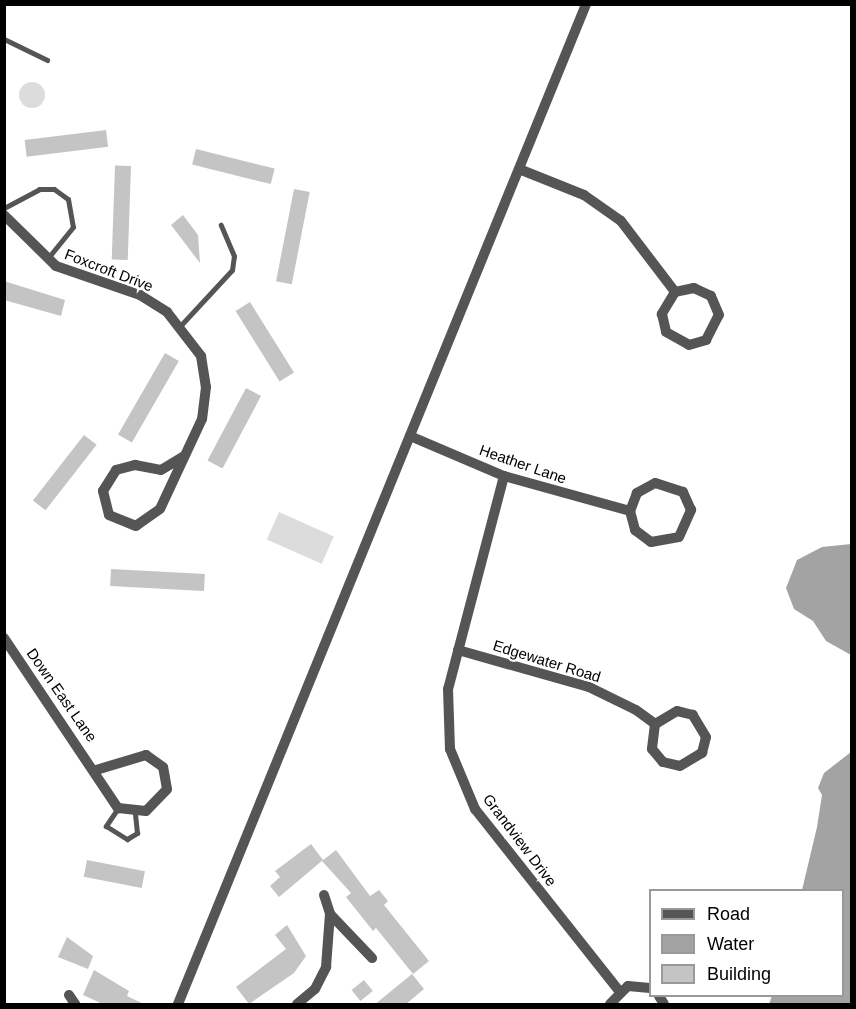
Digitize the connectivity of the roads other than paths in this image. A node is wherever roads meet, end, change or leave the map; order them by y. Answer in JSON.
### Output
{"nodes":[{"id":1,"x":586,"y":4,"type":"edge"},
{"id":2,"x":4,"y":39,"type":"edge"},
{"id":3,"x":47,"y":60,"type":"dead end"},
{"id":4,"x":519,"y":169,"type":"junction"},
{"id":5,"x":4,"y":208,"type":"edge"},
{"id":6,"x":4,"y":215,"type":"edge"},
{"id":7,"x":221,"y":225,"type":"dead end"},
{"id":8,"x":47,"y":260,"type":"junction"},
{"id":9,"x":675,"y":292,"type":"junction"},
{"id":10,"x":181,"y":325,"type":"junction"},
{"id":11,"x":410,"y":436,"type":"junction"},
{"id":12,"x":184,"y":456,"type":"junction"},
{"id":13,"x":504,"y":476,"type":"junction"},
{"id":14,"x":630,"y":511,"type":"junction"},
{"id":15,"x":4,"y":638,"type":"edge"},
{"id":16,"x":458,"y":650,"type":"junction"},
{"id":17,"x":655,"y":724,"type":"junction"},
{"id":18,"x":96,"y":770,"type":"junction"},
{"id":19,"x":118,"y":808,"type":"junction"},
{"id":20,"x":135,"y":813,"type":"junction"},
{"id":21,"x":324,"y":896,"type":"dead end"},
{"id":22,"x":330,"y":914,"type":"junction"},
{"id":23,"x":372,"y":958,"type":"dead end"},
{"id":24,"x":649,"y":988,"type":"edge"},
{"id":25,"x":620,"y":991,"type":"junction"},
{"id":26,"x":69,"y":995,"type":"dead end"},
{"id":27,"x":75,"y":1005,"type":"edge"},
{"id":28,"x":178,"y":1005,"type":"edge"},
{"id":29,"x":297,"y":1005,"type":"edge"},
{"id":30,"x":610,"y":1005,"type":"edge"}],
"edges":[{"from":1,"to":4,"type":"street"},
{"from":2,"to":3,"type":"lane"},
{"from":4,"to":9,"type":"street"},
{"from":4,"to":11,"type":"street"},
{"from":5,"to":8,"type":"lane"},
{"from":6,"to":8,"type":"street","name":"Foxcroft Drive"},
{"from":7,"to":10,"type":"lane"},
{"from":8,"to":10,"type":"street","name":"Foxcroft Drive"},
{"from":9,"to":9,"type":"street"},
{"from":10,"to":12,"type":"street","name":"Foxcroft Drive"},
{"from":11,"to":13,"type":"street","name":"Heather Lane"},
{"from":11,"to":28,"type":"street"},
{"from":12,"to":12,"type":"street","name":"Foxcroft Drive"},
{"from":13,"to":14,"type":"street","name":"Heather Lane"},
{"from":13,"to":16,"type":"street","name":"Grandview Drive"},
{"from":14,"to":14,"type":"street"},
{"from":15,"to":18,"type":"street","name":"Down East Lane"},
{"from":16,"to":17,"type":"street","name":"Edgewater Road"},
{"from":16,"to":25,"type":"street","name":"Grandview Drive"},
{"from":17,"to":17,"type":"street"},
{"from":18,"to":19,"type":"street","name":"Down East Lane"},
{"from":18,"to":20,"type":"street"},
{"from":19,"to":20,"type":"street"},
{"from":19,"to":20,"type":"lane"},
{"from":21,"to":22,"type":"street"},
{"from":22,"to":23,"type":"street"},
{"from":22,"to":29,"type":"street"},
{"from":24,"to":25,"type":"street"},
{"from":25,"to":30,"type":"street"},
{"from":26,"to":27,"type":"street"}]}
